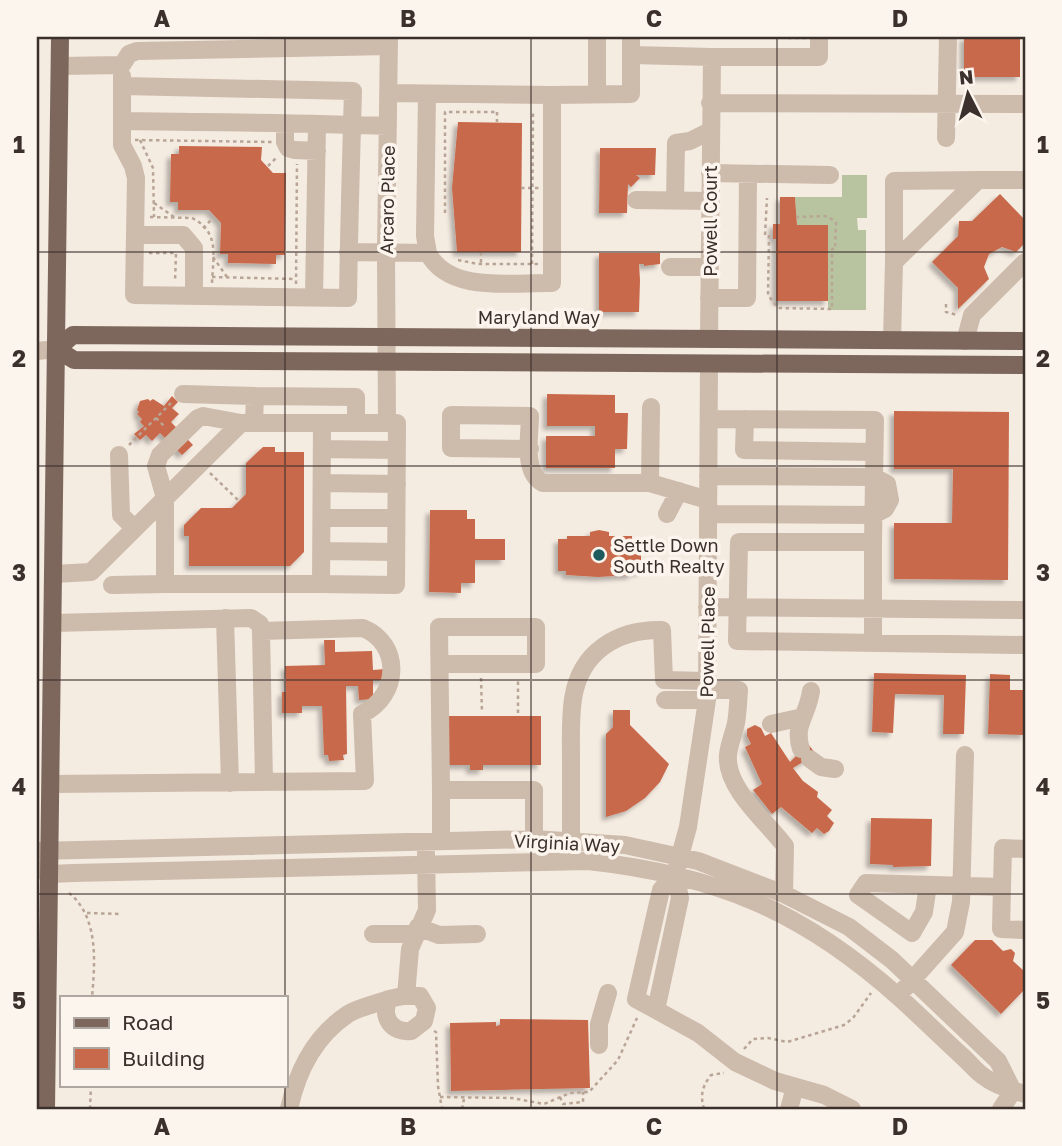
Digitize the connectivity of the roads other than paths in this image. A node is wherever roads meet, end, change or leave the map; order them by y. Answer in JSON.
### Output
{"nodes":[{"id":1,"x":60,"y":37,"type":"edge"},
{"id":2,"x":245,"y":37,"type":"edge"},
{"id":3,"x":597,"y":37,"type":"edge"},
{"id":4,"x":631,"y":37,"type":"edge"},
{"id":5,"x":948,"y":37,"type":"edge"},
{"id":6,"x":819,"y":38,"type":"edge"},
{"id":7,"x":314,"y":42,"type":"edge"},
{"id":8,"x":389,"y":42,"type":"edge"},
{"id":9,"x":146,"y":43,"type":"edge"},
{"id":10,"x":265,"y":49,"type":"junction"},
{"id":11,"x":631,"y":55,"type":"junction"},
{"id":12,"x":712,"y":57,"type":"junction"},
{"id":13,"x":122,"y":65,"type":"junction"},
{"id":14,"x":60,"y":66,"type":"junction"},
{"id":15,"x":123,"y":86,"type":"junction"},
{"id":16,"x":388,"y":93,"type":"junction"},
{"id":17,"x":427,"y":94,"type":"junction"},
{"id":18,"x":597,"y":94,"type":"junction"},
{"id":19,"x":552,"y":95,"type":"junction"},
{"id":20,"x":710,"y":103,"type":"junction"},
{"id":21,"x":947,"y":104,"type":"junction"},
{"id":22,"x":1025,"y":104,"type":"edge"},
{"id":23,"x":122,"y":121,"type":"junction"},
{"id":24,"x":285,"y":124,"type":"junction"},
{"id":25,"x":317,"y":124,"type":"junction"},
{"id":26,"x":352,"y":125,"type":"junction"},
{"id":27,"x":388,"y":126,"type":"junction"},
{"id":28,"x":710,"y":131,"type":"junction"},
{"id":29,"x":946,"y":138,"type":"dead end"},
{"id":30,"x":317,"y":151,"type":"junction"},
{"id":31,"x":710,"y":173,"type":"junction"},
{"id":32,"x":748,"y":174,"type":"junction"},
{"id":33,"x":830,"y":174,"type":"dead end"},
{"id":34,"x":978,"y":180,"type":"junction"},
{"id":35,"x":1025,"y":180,"type":"edge"},
{"id":36,"x":636,"y":201,"type":"dead end"},
{"id":37,"x":676,"y":201,"type":"junction"},
{"id":38,"x":710,"y":201,"type":"junction"},
{"id":39,"x":135,"y":234,"type":"junction"},
{"id":40,"x":348,"y":252,"type":"junction"},
{"id":41,"x":386,"y":253,"type":"junction"},
{"id":42,"x":428,"y":253,"type":"junction"},
{"id":43,"x":894,"y":262,"type":"junction"},
{"id":44,"x":1025,"y":262,"type":"edge"},
{"id":45,"x":670,"y":267,"type":"dead end"},
{"id":46,"x":709,"y":267,"type":"junction"},
{"id":47,"x":194,"y":296,"type":"junction"},
{"id":48,"x":314,"y":297,"type":"junction"},
{"id":49,"x":709,"y":298,"type":"junction"},
{"id":50,"x":386,"y":337,"type":"junction"},
{"id":51,"x":709,"y":339,"type":"junction"},
{"id":52,"x":892,"y":340,"type":"junction"},
{"id":53,"x":965,"y":341,"type":"junction"},
{"id":54,"x":1025,"y":341,"type":"edge"},
{"id":55,"x":57,"y":349,"type":"junction"},
{"id":56,"x":37,"y":351,"type":"edge"},
{"id":57,"x":387,"y":362,"type":"junction"},
{"id":58,"x":709,"y":364,"type":"junction"},
{"id":59,"x":1025,"y":365,"type":"edge"},
{"id":60,"x":183,"y":394,"type":"road end"},
{"id":61,"x":255,"y":396,"type":"junction"},
{"id":62,"x":651,"y":407,"type":"dead end"},
{"id":63,"x":709,"y":419,"type":"junction"},
{"id":64,"x":745,"y":419,"type":"junction"},
{"id":65,"x":247,"y":423,"type":"junction"},
{"id":66,"x":322,"y":423,"type":"junction"},
{"id":67,"x":356,"y":423,"type":"junction"},
{"id":68,"x":387,"y":423,"type":"junction"},
{"id":69,"x":322,"y":449,"type":"junction"},
{"id":70,"x":530,"y":449,"type":"junction"},
{"id":71,"x":397,"y":450,"type":"junction"},
{"id":72,"x":874,"y":452,"type":"junction"},
{"id":73,"x":119,"y":455,"type":"road end"},
{"id":74,"x":708,"y":476,"type":"junction"},
{"id":75,"x":874,"y":477,"type":"junction"},
{"id":76,"x":322,"y":483,"type":"junction"},
{"id":77,"x":650,"y":483,"type":"junction"},
{"id":78,"x":397,"y":484,"type":"junction"},
{"id":79,"x":679,"y":491,"type":"junction"},
{"id":80,"x":165,"y":498,"type":"junction"},
{"id":81,"x":708,"y":507,"type":"junction"},
{"id":82,"x":667,"y":514,"type":"dead end"},
{"id":83,"x":873,"y":515,"type":"junction"},
{"id":84,"x":322,"y":518,"type":"junction"},
{"id":85,"x":397,"y":518,"type":"junction"},
{"id":86,"x":134,"y":528,"type":"junction"},
{"id":87,"x":873,"y":542,"type":"junction"},
{"id":88,"x":322,"y":551,"type":"junction"},
{"id":89,"x":396,"y":552,"type":"junction"},
{"id":90,"x":48,"y":577,"type":"edge"},
{"id":91,"x":112,"y":584,"type":"dead end"},
{"id":92,"x":165,"y":584,"type":"junction"},
{"id":93,"x":321,"y":584,"type":"junction"},
{"id":94,"x":708,"y":607,"type":"junction"},
{"id":95,"x":737,"y":608,"type":"junction"},
{"id":96,"x":873,"y":609,"type":"junction"},
{"id":97,"x":1025,"y":610,"type":"edge"},
{"id":98,"x":225,"y":618,"type":"junction"},
{"id":99,"x":54,"y":623,"type":"junction"},
{"id":100,"x":261,"y":631,"type":"junction"},
{"id":101,"x":873,"y":643,"type":"junction"},
{"id":102,"x":1025,"y":645,"type":"edge"},
{"id":103,"x":440,"y":664,"type":"junction"},
{"id":104,"x":707,"y":690,"type":"junction"},
{"id":105,"x":811,"y":691,"type":"dead end"},
{"id":106,"x":665,"y":700,"type":"dead end"},
{"id":107,"x":803,"y":717,"type":"junction"},
{"id":108,"x":771,"y":723,"type":"dead end"},
{"id":109,"x":965,"y":755,"type":"dead end"},
{"id":110,"x":835,"y":769,"type":"dead end"},
{"id":111,"x":264,"y":782,"type":"junction"},
{"id":112,"x":230,"y":783,"type":"junction"},
{"id":113,"x":51,"y":784,"type":"junction"},
{"id":114,"x":441,"y":790,"type":"junction"},
{"id":115,"x":534,"y":839,"type":"junction"},
{"id":116,"x":571,"y":840,"type":"junction"},
{"id":117,"x":433,"y":841,"type":"junction"},
{"id":118,"x":1025,"y":849,"type":"edge"},
{"id":119,"x":44,"y":851,"type":"edge"},
{"id":120,"x":680,"y":856,"type":"junction"},
{"id":121,"x":426,"y":863,"type":"junction"},
{"id":122,"x":44,"y":871,"type":"edge"},
{"id":123,"x":675,"y":874,"type":"junction"},
{"id":124,"x":928,"y":885,"type":"dead end"},
{"id":125,"x":961,"y":886,"type":"junction"},
{"id":126,"x":1002,"y":887,"type":"junction"},
{"id":127,"x":784,"y":894,"type":"junction"},
{"id":128,"x":416,"y":930,"type":"junction"},
{"id":129,"x":1025,"y":930,"type":"edge"},
{"id":130,"x":373,"y":934,"type":"dead end"},
{"id":131,"x":477,"y":934,"type":"dead end"},
{"id":132,"x":913,"y":980,"type":"junction"},
{"id":133,"x":608,"y":993,"type":"dead end"},
{"id":134,"x":898,"y":996,"type":"junction"},
{"id":135,"x":43,"y":998,"type":"edge"},
{"id":136,"x":397,"y":998,"type":"junction"},
{"id":137,"x":599,"y":1045,"type":"dead end"},
{"id":138,"x":795,"y":1087,"type":"junction"},
{"id":139,"x":1019,"y":1092,"type":"edge"},
{"id":140,"x":46,"y":1109,"type":"edge"},
{"id":141,"x":289,"y":1109,"type":"edge"},
{"id":142,"x":789,"y":1109,"type":"edge"},
{"id":143,"x":852,"y":1109,"type":"edge"},
{"id":144,"x":1001,"y":1109,"type":"edge"}],
"edges":[{"from":1,"to":14,"type":"main road"},
{"from":2,"to":10,"type":"street"},
{"from":3,"to":18,"type":"street"},
{"from":4,"to":11,"type":"street"},
{"from":5,"to":21,"type":"street"},
{"from":6,"to":12,"type":"street"},
{"from":7,"to":8,"type":"street"},
{"from":7,"to":10,"type":"street"},
{"from":8,"to":16,"type":"street","name":"Arcaro Place"},
{"from":9,"to":10,"type":"street"},
{"from":9,"to":13,"type":"street"},
{"from":11,"to":12,"type":"street"},
{"from":11,"to":18,"type":"street"},
{"from":12,"to":20,"type":"street","name":"Powell Court"},
{"from":13,"to":14,"type":"street"},
{"from":13,"to":15,"type":"street"},
{"from":14,"to":55,"type":"main road"},
{"from":15,"to":23,"type":"street"},
{"from":15,"to":26,"type":"street"},
{"from":16,"to":17,"type":"street"},
{"from":16,"to":27,"type":"street","name":"Arcaro Place"},
{"from":17,"to":19,"type":"street"},
{"from":17,"to":42,"type":"street"},
{"from":18,"to":19,"type":"street"},
{"from":19,"to":42,"type":"street"},
{"from":20,"to":21,"type":"street"},
{"from":20,"to":28,"type":"street","name":"Powell Court"},
{"from":21,"to":22,"type":"street"},
{"from":21,"to":29,"type":"street"},
{"from":23,"to":24,"type":"street"},
{"from":23,"to":39,"type":"street"},
{"from":24,"to":25,"type":"street"},
{"from":24,"to":30,"type":"street"},
{"from":25,"to":26,"type":"street"},
{"from":25,"to":30,"type":"street"},
{"from":26,"to":27,"type":"street"},
{"from":26,"to":40,"type":"street"},
{"from":27,"to":41,"type":"street","name":"Arcaro Place"},
{"from":28,"to":31,"type":"street","name":"Powell Court"},
{"from":28,"to":37,"type":"street"},
{"from":30,"to":48,"type":"street"},
{"from":31,"to":32,"type":"street"},
{"from":31,"to":38,"type":"street","name":"Powell Court"},
{"from":32,"to":33,"type":"street"},
{"from":32,"to":49,"type":"street"},
{"from":34,"to":35,"type":"street"},
{"from":34,"to":43,"type":"street"},
{"from":34,"to":43,"type":"street"},
{"from":36,"to":37,"type":"street"},
{"from":37,"to":38,"type":"street"},
{"from":38,"to":46,"type":"street","name":"Powell Court"},
{"from":39,"to":47,"type":"street"},
{"from":39,"to":47,"type":"street"},
{"from":40,"to":41,"type":"street"},
{"from":40,"to":48,"type":"street"},
{"from":41,"to":42,"type":"street"},
{"from":41,"to":50,"type":"street","name":"Arcaro Place"},
{"from":43,"to":52,"type":"street"},
{"from":44,"to":53,"type":"street"},
{"from":45,"to":46,"type":"street"},
{"from":46,"to":49,"type":"street","name":"Powell Court"},
{"from":47,"to":48,"type":"street"},
{"from":49,"to":51,"type":"street","name":"Powell Court"},
{"from":50,"to":51,"type":"main road","name":"Maryland Way"},
{"from":50,"to":55,"type":"main road","name":"Maryland Way"},
{"from":50,"to":57,"type":"street","name":"Arcaro Place"},
{"from":51,"to":52,"type":"main road","name":"Maryland Way"},
{"from":51,"to":58,"type":"main road"},
{"from":52,"to":53,"type":"main road","name":"Maryland Way"},
{"from":53,"to":54,"type":"main road","name":"Maryland Way"},
{"from":55,"to":56,"type":"street","name":"Maryland Way"},
{"from":55,"to":57,"type":"main road","name":"Maryland Way"},
{"from":55,"to":90,"type":"main road"},
{"from":57,"to":58,"type":"main road","name":"Maryland Way"},
{"from":57,"to":68,"type":"street","name":"Arcaro Place"},
{"from":58,"to":59,"type":"main road","name":"Maryland Way"},
{"from":58,"to":63,"type":"street","name":"Powell Place"},
{"from":60,"to":61,"type":"street"},
{"from":61,"to":65,"type":"street"},
{"from":61,"to":67,"type":"street"},
{"from":62,"to":77,"type":"street"},
{"from":63,"to":64,"type":"street"},
{"from":63,"to":74,"type":"street","name":"Powell Place"},
{"from":64,"to":72,"type":"street"},
{"from":64,"to":72,"type":"street"},
{"from":65,"to":66,"type":"street"},
{"from":65,"to":80,"type":"street"},
{"from":65,"to":80,"type":"street"},
{"from":66,"to":67,"type":"street"},
{"from":66,"to":69,"type":"street"},
{"from":67,"to":68,"type":"street"},
{"from":68,"to":71,"type":"street"},
{"from":69,"to":71,"type":"street"},
{"from":69,"to":76,"type":"street"},
{"from":70,"to":70,"type":"street"},
{"from":70,"to":77,"type":"street"},
{"from":71,"to":78,"type":"street"},
{"from":72,"to":75,"type":"street"},
{"from":73,"to":86,"type":"street"},
{"from":74,"to":75,"type":"street"},
{"from":74,"to":81,"type":"street","name":"Powell Place"},
{"from":75,"to":83,"type":"street"},
{"from":76,"to":78,"type":"street"},
{"from":76,"to":84,"type":"street"},
{"from":77,"to":79,"type":"street"},
{"from":78,"to":85,"type":"street"},
{"from":79,"to":81,"type":"street"},
{"from":79,"to":82,"type":"street"},
{"from":80,"to":86,"type":"street"},
{"from":80,"to":92,"type":"street"},
{"from":81,"to":83,"type":"street"},
{"from":81,"to":94,"type":"street","name":"Powell Place"},
{"from":83,"to":87,"type":"street"},
{"from":84,"to":85,"type":"street"},
{"from":84,"to":88,"type":"street"},
{"from":85,"to":89,"type":"street"},
{"from":86,"to":90,"type":"street"},
{"from":87,"to":95,"type":"street"},
{"from":87,"to":96,"type":"street"},
{"from":88,"to":89,"type":"street"},
{"from":88,"to":93,"type":"street"},
{"from":89,"to":93,"type":"street"},
{"from":90,"to":99,"type":"main road"},
{"from":91,"to":92,"type":"street"},
{"from":92,"to":93,"type":"street"},
{"from":94,"to":95,"type":"street"},
{"from":94,"to":104,"type":"street","name":"Powell Place"},
{"from":95,"to":96,"type":"street"},
{"from":95,"to":101,"type":"street"},
{"from":96,"to":97,"type":"street"},
{"from":96,"to":101,"type":"street"},
{"from":98,"to":99,"type":"street"},
{"from":98,"to":100,"type":"street"},
{"from":98,"to":112,"type":"street"},
{"from":99,"to":113,"type":"main road"},
{"from":100,"to":111,"type":"street"},
{"from":100,"to":111,"type":"street"},
{"from":101,"to":102,"type":"street"},
{"from":103,"to":103,"type":"street"},
{"from":103,"to":114,"type":"street"},
{"from":104,"to":106,"type":"street"},
{"from":104,"to":116,"type":"street"},
{"from":104,"to":120,"type":"street","name":"Powell Place"},
{"from":104,"to":127,"type":"street"},
{"from":105,"to":107,"type":"street"},
{"from":107,"to":108,"type":"street"},
{"from":107,"to":110,"type":"street"},
{"from":109,"to":125,"type":"street"},
{"from":111,"to":112,"type":"street"},
{"from":112,"to":113,"type":"street"},
{"from":113,"to":119,"type":"main road"},
{"from":114,"to":115,"type":"street"},
{"from":114,"to":117,"type":"street"},
{"from":115,"to":116,"type":"street","name":"Virginia Way"},
{"from":115,"to":117,"type":"street","name":"Virginia Way"},
{"from":116,"to":120,"type":"street","name":"Virginia Way"},
{"from":117,"to":119,"type":"street","name":"Virginia Way"},
{"from":117,"to":121,"type":"street"},
{"from":118,"to":126,"type":"street"},
{"from":119,"to":122,"type":"main road"},
{"from":120,"to":123,"type":"street","name":"Powell Place"},
{"from":120,"to":127,"type":"street","name":"Virginia Way"},
{"from":121,"to":122,"type":"street","name":"Virginia Way"},
{"from":121,"to":123,"type":"street","name":"Virginia Way"},
{"from":121,"to":128,"type":"street"},
{"from":122,"to":135,"type":"main road"},
{"from":123,"to":134,"type":"street","name":"Virginia Way"},
{"from":123,"to":138,"type":"street"},
{"from":124,"to":125,"type":"street"},
{"from":125,"to":126,"type":"street"},
{"from":125,"to":132,"type":"street"},
{"from":126,"to":129,"type":"street"},
{"from":127,"to":132,"type":"street","name":"Virginia Way"},
{"from":128,"to":130,"type":"street"},
{"from":128,"to":131,"type":"street"},
{"from":128,"to":136,"type":"street"},
{"from":132,"to":134,"type":"street"},
{"from":132,"to":139,"type":"street","name":"Virginia Way"},
{"from":133,"to":137,"type":"street"},
{"from":134,"to":139,"type":"street","name":"Virginia Way"},
{"from":135,"to":140,"type":"main road"},
{"from":136,"to":136,"type":"street"},
{"from":136,"to":141,"type":"street"},
{"from":138,"to":142,"type":"street"},
{"from":138,"to":143,"type":"street"},
{"from":139,"to":144,"type":"street"}]}
